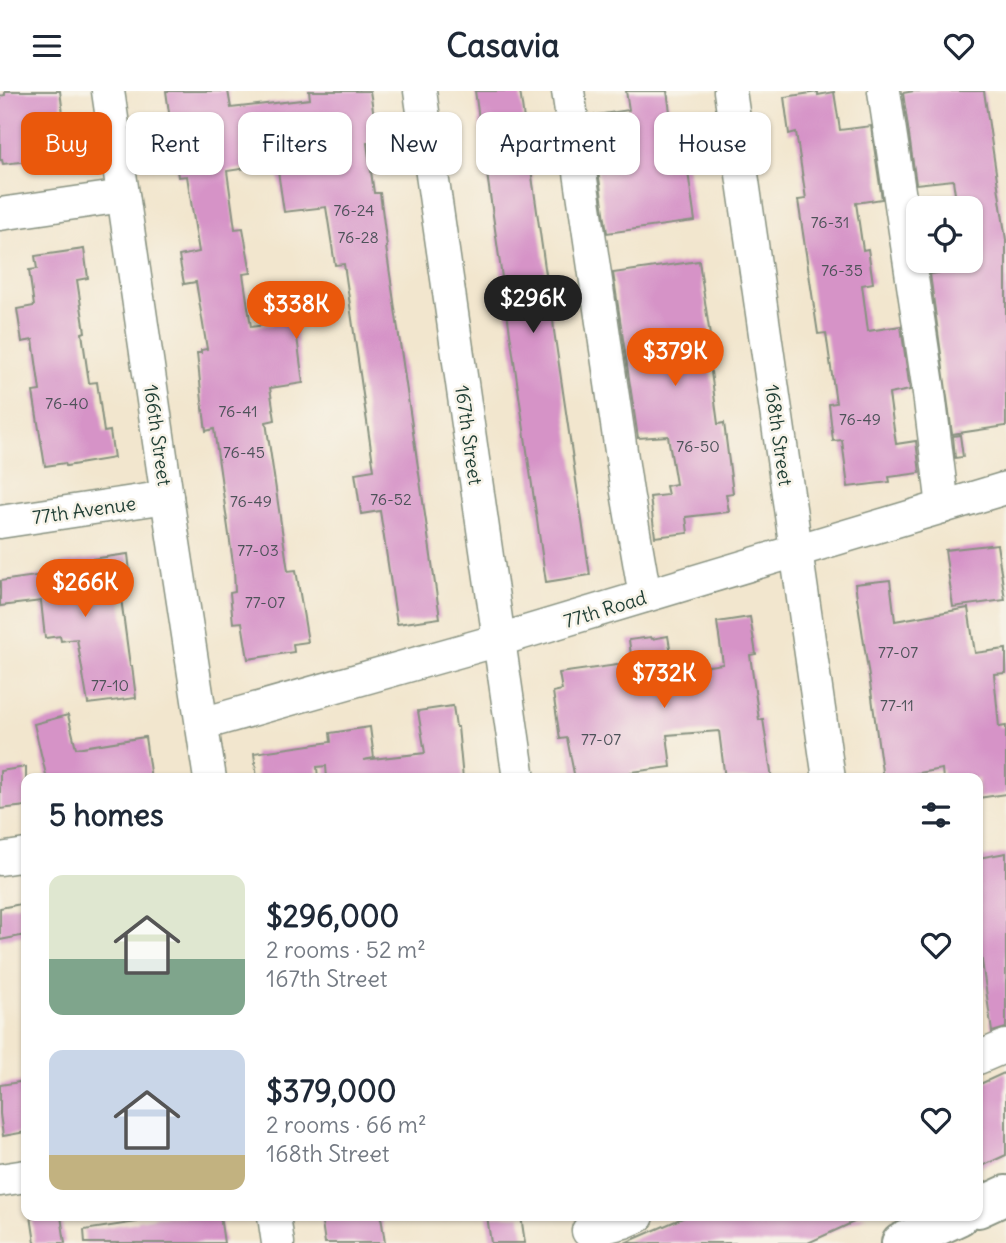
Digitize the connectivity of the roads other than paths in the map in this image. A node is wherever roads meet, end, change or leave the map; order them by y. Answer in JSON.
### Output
{"nodes":[{"id":1,"x":108,"y":91,"type":"edge"},
{"id":2,"x":420,"y":91,"type":"edge"},
{"id":3,"x":568,"y":91,"type":"edge"},
{"id":4,"x":730,"y":91,"type":"edge"},
{"id":5,"x":884,"y":91,"type":"edge"},
{"id":6,"x":124,"y":196,"type":"junction"},
{"id":7,"x":0,"y":214,"type":"edge"},
{"id":8,"x":1006,"y":488,"type":"edge"},
{"id":9,"x":167,"y":497,"type":"junction"},
{"id":10,"x":943,"y":507,"type":"junction"},
{"id":11,"x":0,"y":522,"type":"edge"},
{"id":12,"x":796,"y":551,"type":"junction"},
{"id":13,"x":645,"y":597,"type":"junction"},
{"id":14,"x":499,"y":640,"type":"junction"},
{"id":15,"x":202,"y":724,"type":"junction"},
{"id":16,"x":209,"y":773,"type":"edge"},
{"id":17,"x":518,"y":773,"type":"edge"},
{"id":18,"x":828,"y":773,"type":"edge"},
{"id":19,"x":21,"y":856,"type":"edge"},
{"id":20,"x":0,"y":859,"type":"edge"},
{"id":21,"x":1006,"y":1045,"type":"edge"},
{"id":22,"x":983,"y":1056,"type":"edge"},
{"id":23,"x":21,"y":1177,"type":"edge"},
{"id":24,"x":0,"y":1179,"type":"edge"},
{"id":25,"x":1006,"y":1195,"type":"edge"},
{"id":26,"x":983,"y":1206,"type":"edge"},
{"id":27,"x":275,"y":1221,"type":"edge"},
{"id":28,"x":626,"y":1221,"type":"edge"},
{"id":29,"x":588,"y":1230,"type":"edge"},
{"id":30,"x":278,"y":1243,"type":"edge"}],
"edges":[{"from":1,"to":6,"type":"street","name":"166th Street"},
{"from":2,"to":14,"type":"street","name":"167th Street"},
{"from":3,"to":13,"type":"street"},
{"from":4,"to":12,"type":"street","name":"168th Street"},
{"from":5,"to":10,"type":"street"},
{"from":6,"to":7,"type":"street"},
{"from":6,"to":9,"type":"street","name":"166th Street"},
{"from":8,"to":10,"type":"street","name":"77th Road"},
{"from":9,"to":11,"type":"street","name":"77th Avenue"},
{"from":9,"to":15,"type":"street","name":"166th Street"},
{"from":10,"to":12,"type":"street","name":"77th Road"},
{"from":12,"to":13,"type":"street","name":"77th Road"},
{"from":12,"to":18,"type":"street","name":"168th Street"},
{"from":13,"to":14,"type":"street","name":"77th Road"},
{"from":14,"to":15,"type":"street","name":"77th Road"},
{"from":14,"to":17,"type":"street","name":"167th Street"},
{"from":15,"to":16,"type":"street","name":"166th Street"},
{"from":19,"to":20,"type":"street"},
{"from":21,"to":22,"type":"street"},
{"from":23,"to":24,"type":"street"},
{"from":25,"to":26,"type":"main road"},
{"from":27,"to":30,"type":"street"},
{"from":28,"to":29,"type":"street"}]}
